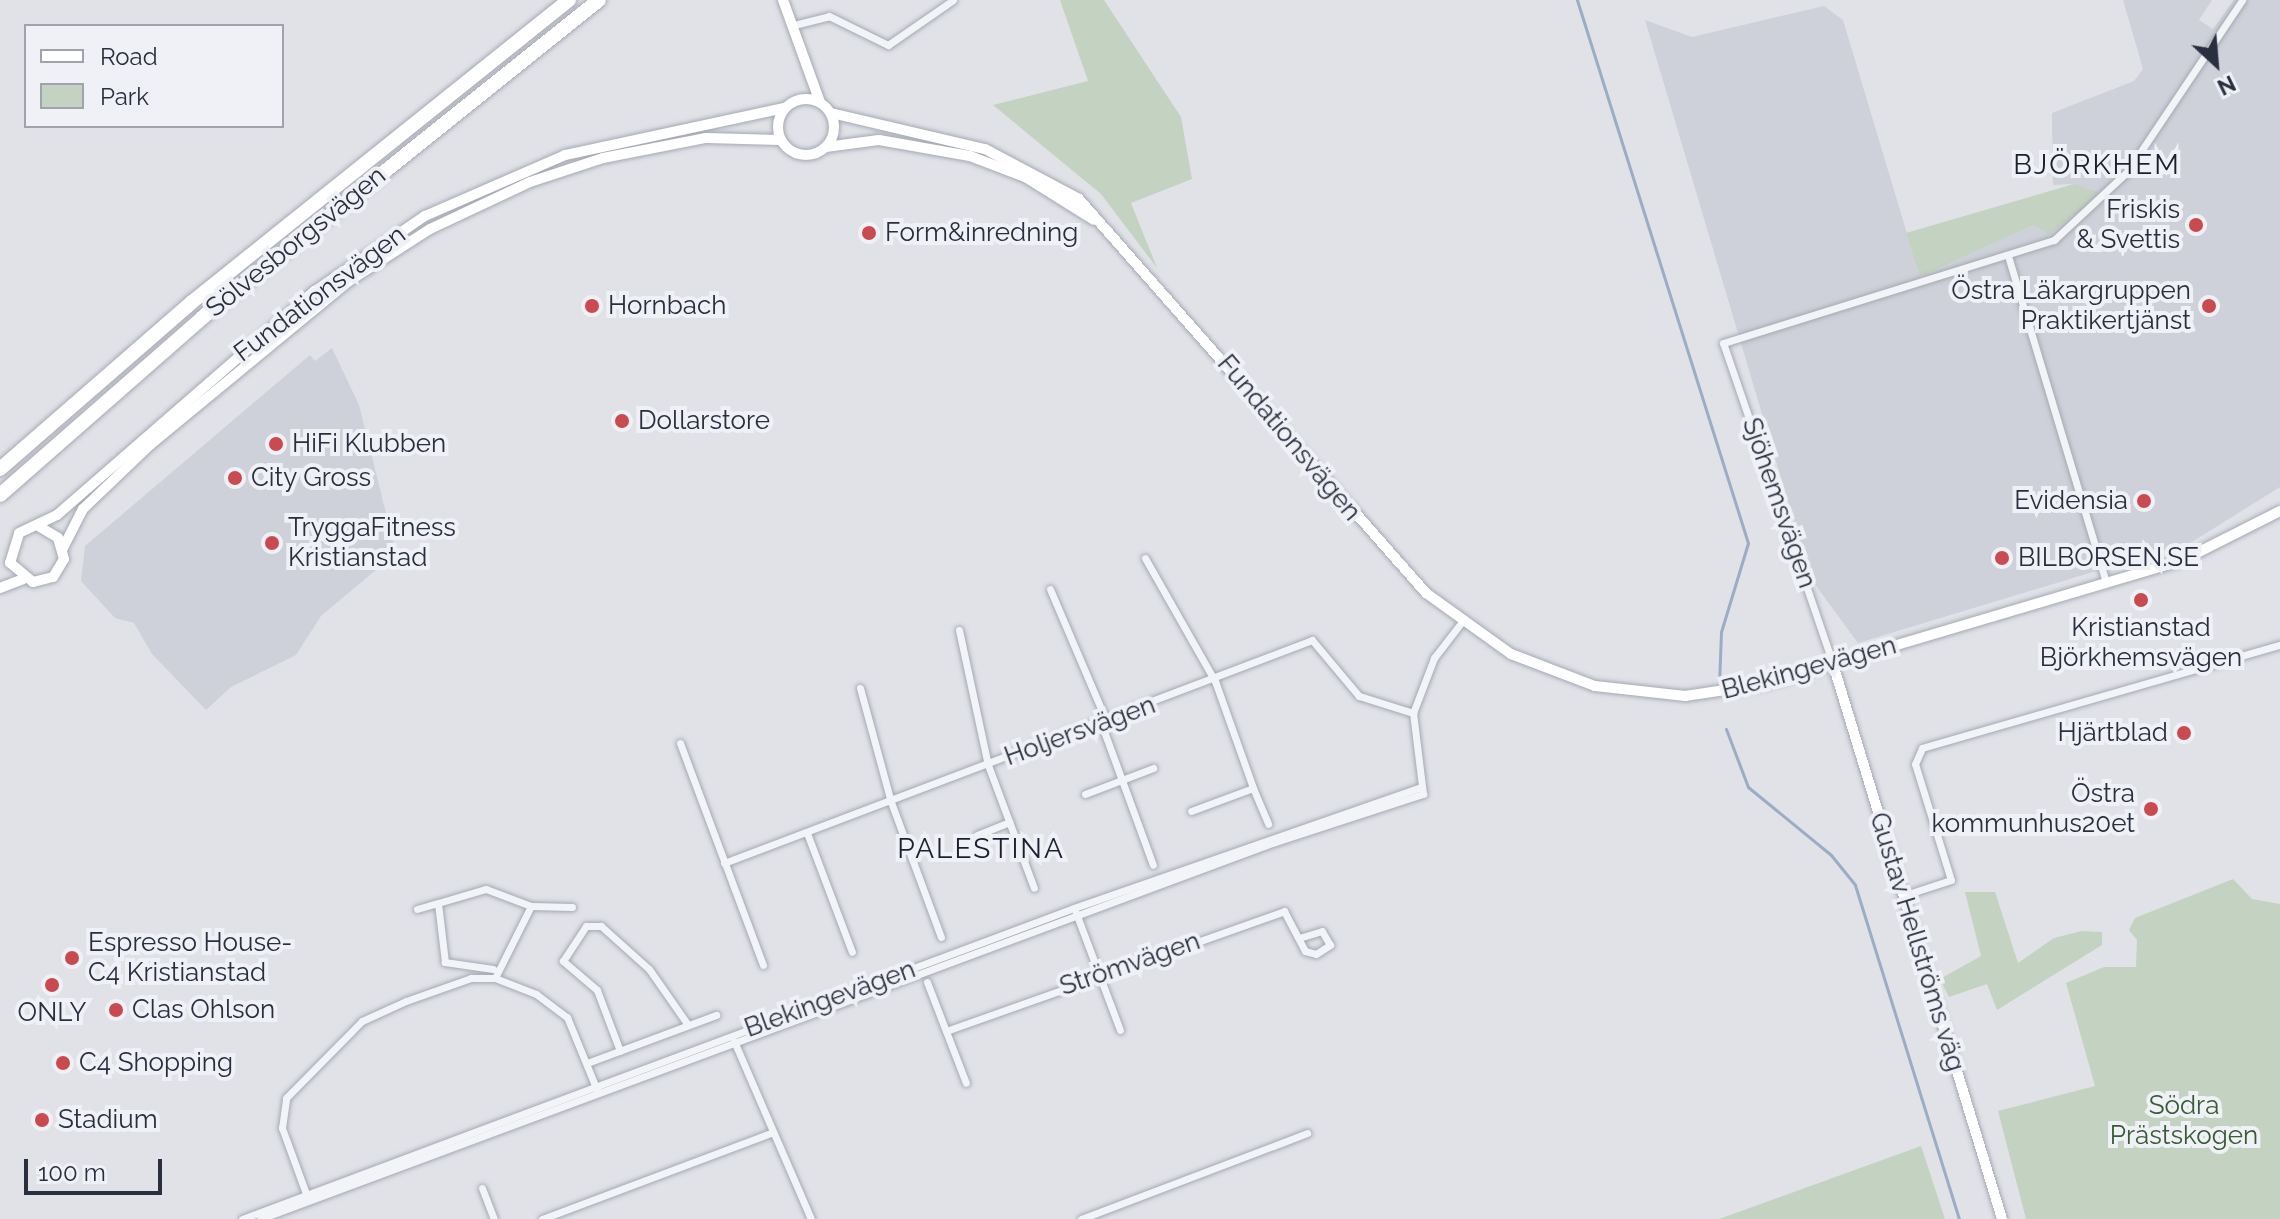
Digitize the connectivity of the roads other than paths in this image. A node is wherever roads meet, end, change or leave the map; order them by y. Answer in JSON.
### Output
{"nodes":[{"id":1,"x":569,"y":0,"type":"edge"},
{"id":2,"x":599,"y":0,"type":"edge"},
{"id":3,"x":783,"y":0,"type":"edge"},
{"id":4,"x":953,"y":0,"type":"edge"},
{"id":5,"x":2242,"y":0,"type":"edge"},
{"id":6,"x":798,"y":24,"type":"junction"},
{"id":7,"x":807,"y":59,"type":"junction"},
{"id":8,"x":798,"y":99,"type":"junction"},
{"id":9,"x":820,"y":102,"type":"junction"},
{"id":10,"x":784,"y":108,"type":"junction"},
{"id":11,"x":831,"y":113,"type":"junction"},
{"id":12,"x":780,"y":140,"type":"junction"},
{"id":13,"x":826,"y":147,"type":"junction"},
{"id":14,"x":1125,"y":245,"type":"junction"},
{"id":15,"x":2009,"y":259,"type":"junction"},
{"id":16,"x":0,"y":469,"type":"edge"},
{"id":17,"x":0,"y":495,"type":"edge"},
{"id":18,"x":2280,"y":511,"type":"edge"},
{"id":19,"x":40,"y":527,"type":"junction"},
{"id":20,"x":63,"y":548,"type":"junction"},
{"id":21,"x":9,"y":552,"type":"junction"},
{"id":22,"x":1145,"y":558,"type":"dead end"},
{"id":23,"x":0,"y":562,"type":"edge"},
{"id":24,"x":23,"y":579,"type":"junction"},
{"id":25,"x":2106,"y":583,"type":"junction"},
{"id":26,"x":0,"y":588,"type":"edge"},
{"id":27,"x":1050,"y":589,"type":"dead end"},
{"id":28,"x":1461,"y":623,"type":"junction"},
{"id":29,"x":959,"y":630,"type":"dead end"},
{"id":30,"x":2280,"y":645,"type":"edge"},
{"id":31,"x":1833,"y":664,"type":"junction"},
{"id":32,"x":1215,"y":681,"type":"junction"},
{"id":33,"x":860,"y":688,"type":"dead end"},
{"id":34,"x":1413,"y":713,"type":"junction"},
{"id":35,"x":1104,"y":722,"type":"junction"},
{"id":36,"x":680,"y":743,"type":"dead end"},
{"id":37,"x":988,"y":765,"type":"junction"},
{"id":38,"x":1153,"y":768,"type":"dead end"},
{"id":39,"x":1121,"y":780,"type":"junction"},
{"id":40,"x":1253,"y":788,"type":"junction"},
{"id":41,"x":1085,"y":794,"type":"dead end"},
{"id":42,"x":891,"y":802,"type":"junction"},
{"id":43,"x":1191,"y":811,"type":"dead end"},
{"id":44,"x":1009,"y":822,"type":"junction"},
{"id":45,"x":1268,"y":824,"type":"dead end"},
{"id":46,"x":807,"y":833,"type":"junction"},
{"id":47,"x":977,"y":835,"type":"dead end"},
{"id":48,"x":724,"y":863,"type":"junction"},
{"id":49,"x":1153,"y":865,"type":"dead end"},
{"id":50,"x":1034,"y":888,"type":"dead end"},
{"id":51,"x":1905,"y":895,"type":"junction"},
{"id":52,"x":438,"y":903,"type":"junction"},
{"id":53,"x":531,"y":906,"type":"junction"},
{"id":54,"x":572,"y":907,"type":"dead end"},
{"id":55,"x":417,"y":909,"type":"dead end"},
{"id":56,"x":1075,"y":911,"type":"junction"},
{"id":57,"x":941,"y":937,"type":"dead end"},
{"id":58,"x":1299,"y":938,"type":"dead end"},
{"id":59,"x":852,"y":952,"type":"dead end"},
{"id":60,"x":763,"y":965,"type":"dead end"},
{"id":61,"x":494,"y":974,"type":"junction"},
{"id":62,"x":1099,"y":974,"type":"junction"},
{"id":63,"x":927,"y":982,"type":"dead end"},
{"id":64,"x":716,"y":1015,"type":"dead end"},
{"id":65,"x":688,"y":1025,"type":"junction"},
{"id":66,"x":1120,"y":1030,"type":"dead end"},
{"id":67,"x":946,"y":1031,"type":"junction"},
{"id":68,"x":733,"y":1039,"type":"junction"},
{"id":69,"x":620,"y":1051,"type":"junction"},
{"id":70,"x":587,"y":1063,"type":"junction"},
{"id":71,"x":966,"y":1083,"type":"dead end"},
{"id":72,"x":597,"y":1089,"type":"junction"},
{"id":73,"x":771,"y":1133,"type":"junction"},
{"id":74,"x":1307,"y":1133,"type":"dead end"},
{"id":75,"x":482,"y":1188,"type":"dead end"},
{"id":76,"x":308,"y":1198,"type":"junction"},
{"id":77,"x":242,"y":1219,"type":"edge"},
{"id":78,"x":260,"y":1219,"type":"edge"},
{"id":79,"x":494,"y":1219,"type":"edge"},
{"id":80,"x":542,"y":1219,"type":"edge"},
{"id":81,"x":811,"y":1219,"type":"edge"},
{"id":82,"x":1081,"y":1219,"type":"edge"},
{"id":83,"x":2002,"y":1219,"type":"edge"}],
"edges":[{"from":1,"to":16,"type":"highway","name":"Sölvesborgsvägen"},
{"from":2,"to":17,"type":"highway","name":"Sölvesborgsvägen"},
{"from":3,"to":6,"type":"main road"},
{"from":4,"to":6,"type":"street"},
{"from":5,"to":15,"type":"street"},
{"from":6,"to":7,"type":"main road"},
{"from":7,"to":8,"type":"main road"},
{"from":7,"to":9,"type":"main road"},
{"from":8,"to":9,"type":"main road"},
{"from":8,"to":10,"type":"main road"},
{"from":9,"to":11,"type":"main road"},
{"from":10,"to":12,"type":"main road"},
{"from":10,"to":19,"type":"main road","name":"Fundationsvägen"},
{"from":11,"to":13,"type":"main road"},
{"from":11,"to":14,"type":"main road","name":"Fundationsvägen"},
{"from":12,"to":13,"type":"main road"},
{"from":12,"to":20,"type":"main road","name":"Fundationsvägen"},
{"from":13,"to":14,"type":"main road","name":"Fundationsvägen"},
{"from":14,"to":28,"type":"main road","name":"Fundationsvägen"},
{"from":15,"to":25,"type":"street"},
{"from":15,"to":31,"type":"street","name":"Sjöhemsvägen"},
{"from":18,"to":25,"type":"main road","name":"Blekingevägen"},
{"from":19,"to":20,"type":"main road"},
{"from":19,"to":21,"type":"main road"},
{"from":20,"to":24,"type":"main road"},
{"from":21,"to":23,"type":"main road"},
{"from":21,"to":24,"type":"main road"},
{"from":22,"to":32,"type":"street"},
{"from":24,"to":26,"type":"main road"},
{"from":25,"to":31,"type":"main road","name":"Blekingevägen"},
{"from":27,"to":35,"type":"street"},
{"from":28,"to":31,"type":"main road","name":"Blekingevägen"},
{"from":28,"to":34,"type":"street","name":"Blekingevägen"},
{"from":29,"to":37,"type":"street"},
{"from":30,"to":51,"type":"street"},
{"from":31,"to":51,"type":"main road","name":"Gustav Hellströms väg"},
{"from":32,"to":34,"type":"street","name":"Holjersvägen"},
{"from":32,"to":35,"type":"street","name":"Holjersvägen"},
{"from":32,"to":40,"type":"street"},
{"from":33,"to":42,"type":"street"},
{"from":34,"to":56,"type":"street","name":"Blekingevägen"},
{"from":35,"to":37,"type":"street","name":"Holjersvägen"},
{"from":35,"to":39,"type":"street"},
{"from":36,"to":48,"type":"street"},
{"from":37,"to":42,"type":"street","name":"Holjersvägen"},
{"from":37,"to":44,"type":"street"},
{"from":38,"to":39,"type":"street"},
{"from":39,"to":41,"type":"street"},
{"from":39,"to":49,"type":"street"},
{"from":40,"to":43,"type":"street"},
{"from":40,"to":45,"type":"street"},
{"from":42,"to":46,"type":"street","name":"Holjersvägen"},
{"from":42,"to":57,"type":"street"},
{"from":44,"to":47,"type":"street"},
{"from":44,"to":50,"type":"street"},
{"from":46,"to":48,"type":"street","name":"Holjersvägen"},
{"from":46,"to":59,"type":"street"},
{"from":48,"to":60,"type":"street"},
{"from":51,"to":83,"type":"main road","name":"Gustav Hellströms väg"},
{"from":52,"to":53,"type":"street"},
{"from":52,"to":55,"type":"street"},
{"from":52,"to":61,"type":"street"},
{"from":53,"to":54,"type":"street"},
{"from":53,"to":61,"type":"street"},
{"from":56,"to":62,"type":"street"},
{"from":56,"to":68,"type":"street","name":"Blekingevägen"},
{"from":58,"to":62,"type":"street","name":"Strömvägen"},
{"from":61,"to":70,"type":"street"},
{"from":61,"to":76,"type":"street"},
{"from":62,"to":66,"type":"street"},
{"from":62,"to":67,"type":"street","name":"Strömvägen"},
{"from":63,"to":67,"type":"street"},
{"from":64,"to":65,"type":"street"},
{"from":65,"to":69,"type":"street"},
{"from":65,"to":69,"type":"street"},
{"from":67,"to":71,"type":"street"},
{"from":68,"to":72,"type":"street","name":"Blekingevägen"},
{"from":68,"to":73,"type":"street"},
{"from":69,"to":70,"type":"street"},
{"from":70,"to":72,"type":"street"},
{"from":72,"to":76,"type":"street","name":"Blekingevägen"},
{"from":73,"to":80,"type":"street"},
{"from":73,"to":81,"type":"street"},
{"from":74,"to":82,"type":"street"},
{"from":75,"to":79,"type":"street"},
{"from":76,"to":77,"type":"street","name":"Blekingevägen"},
{"from":76,"to":78,"type":"street","name":"Blekingevägen"}]}
